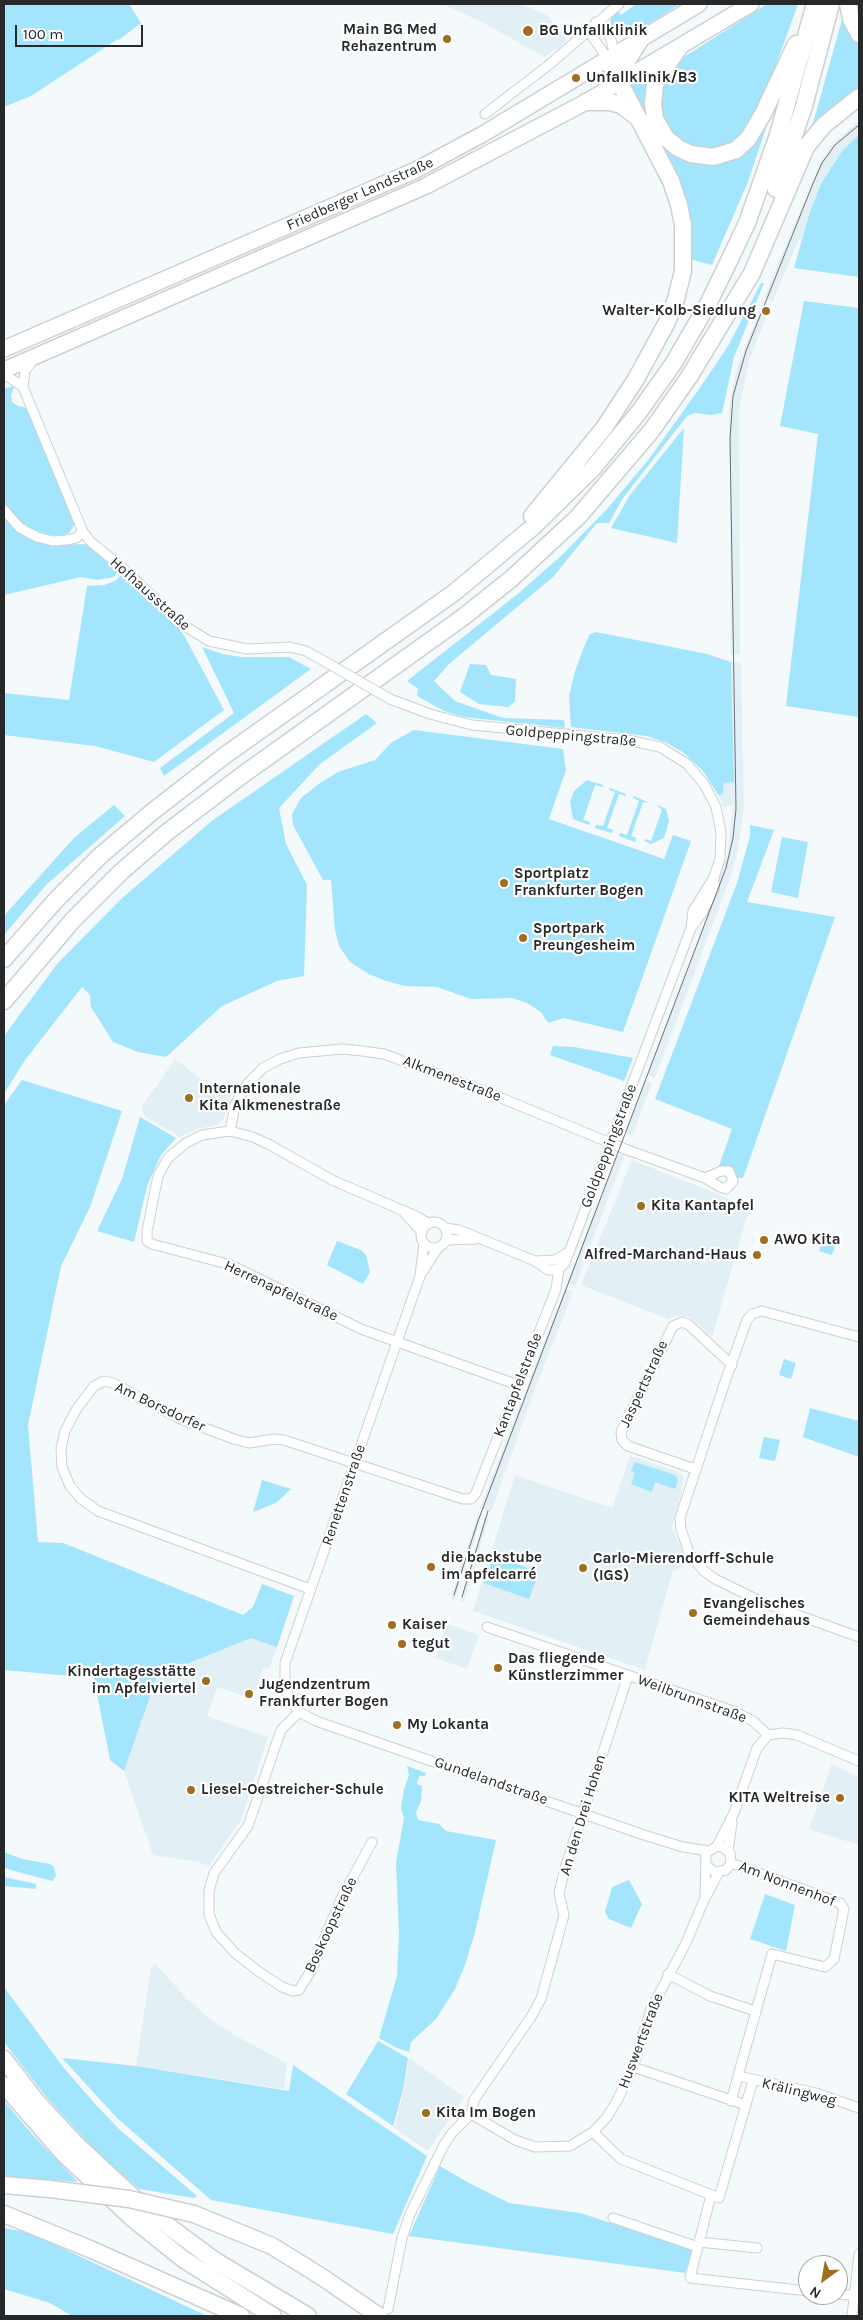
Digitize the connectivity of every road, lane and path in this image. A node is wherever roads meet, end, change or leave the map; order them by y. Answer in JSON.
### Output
{"nodes":[{"id":1,"x":620,"y":4,"type":"edge"},
{"id":2,"x":699,"y":4,"type":"edge"},
{"id":3,"x":751,"y":4,"type":"edge"},
{"id":4,"x":815,"y":4,"type":"edge"},
{"id":5,"x":831,"y":4,"type":"edge"},
{"id":6,"x":848,"y":4,"type":"edge"},
{"id":7,"x":596,"y":22,"type":"junction"},
{"id":8,"x":588,"y":30,"type":"junction"},
{"id":9,"x":859,"y":34,"type":"edge"},
{"id":10,"x":610,"y":36,"type":"junction"},
{"id":11,"x":639,"y":42,"type":"junction"},
{"id":12,"x":679,"y":48,"type":"junction"},
{"id":13,"x":615,"y":71,"type":"junction"},
{"id":14,"x":859,"y":97,"type":"edge"},
{"id":15,"x":859,"y":101,"type":"edge"},
{"id":16,"x":586,"y":102,"type":"junction"},
{"id":17,"x":838,"y":112,"type":"junction"},
{"id":18,"x":485,"y":114,"type":"dead end"},
{"id":19,"x":640,"y":119,"type":"junction"},
{"id":20,"x":720,"y":323,"type":"junction"},
{"id":21,"x":6,"y":346,"type":"edge"},
{"id":22,"x":37,"y":356,"type":"junction"},
{"id":23,"x":4,"y":370,"type":"edge"},
{"id":24,"x":4,"y":374,"type":"edge"},
{"id":25,"x":23,"y":387,"type":"junction"},
{"id":26,"x":4,"y":510,"type":"edge"},
{"id":27,"x":83,"y":532,"type":"junction"},
{"id":28,"x":499,"y":556,"type":"junction"},
{"id":29,"x":390,"y":699,"type":"joint"},
{"id":30,"x":4,"y":959,"type":"edge"},
{"id":31,"x":4,"y":1002,"type":"edge"},
{"id":32,"x":230,"y":1131,"type":"junction"},
{"id":33,"x":611,"y":1143,"type":"junction"},
{"id":34,"x":705,"y":1178,"type":"dead end"},
{"id":35,"x":399,"y":1209,"type":"junction"},
{"id":36,"x":429,"y":1224,"type":"junction"},
{"id":37,"x":445,"y":1228,"type":"junction"},
{"id":38,"x":422,"y":1232,"type":"junction"},
{"id":39,"x":482,"y":1239,"type":"junction"},
{"id":40,"x":446,"y":1240,"type":"junction"},
{"id":41,"x":424,"y":1243,"type":"junction"},
{"id":42,"x":438,"y":1248,"type":"junction"},
{"id":43,"x":569,"y":1252,"type":"junction"},
{"id":44,"x":535,"y":1261,"type":"junction"},
{"id":45,"x":560,"y":1269,"type":"junction"},
{"id":46,"x":420,"y":1276,"type":"junction"},
{"id":47,"x":859,"y":1338,"type":"edge"},
{"id":48,"x":397,"y":1342,"type":"junction"},
{"id":49,"x":732,"y":1365,"type":"junction"},
{"id":50,"x":518,"y":1385,"type":"junction"},
{"id":51,"x":355,"y":1462,"type":"junction"},
{"id":52,"x":695,"y":1470,"type":"junction"},
{"id":53,"x":310,"y":1589,"type":"junction"},
{"id":54,"x":487,"y":1627,"type":"dead end"},
{"id":55,"x":859,"y":1637,"type":"edge"},
{"id":56,"x":628,"y":1676,"type":"junction"},
{"id":57,"x":300,"y":1712,"type":"junction"},
{"id":58,"x":768,"y":1735,"type":"junction"},
{"id":59,"x":859,"y":1761,"type":"edge"},
{"id":60,"x":582,"y":1812,"type":"junction"},
{"id":61,"x":734,"y":1813,"type":"junction"},
{"id":62,"x":372,"y":1842,"type":"dead end"},
{"id":63,"x":683,"y":1847,"type":"junction"},
{"id":64,"x":713,"y":1848,"type":"junction"},
{"id":65,"x":728,"y":1851,"type":"junction"},
{"id":66,"x":706,"y":1863,"type":"junction"},
{"id":67,"x":731,"y":1863,"type":"junction"},
{"id":68,"x":719,"y":1872,"type":"junction"},
{"id":69,"x":704,"y":1900,"type":"junction"},
{"id":70,"x":668,"y":1974,"type":"junction"},
{"id":71,"x":755,"y":2011,"type":"junction"},
{"id":72,"x":4,"y":2059,"type":"edge"},
{"id":73,"x":633,"y":2067,"type":"junction"},
{"id":74,"x":738,"y":2076,"type":"junction"},
{"id":75,"x":754,"y":2080,"type":"junction"},
{"id":76,"x":4,"y":2085,"type":"edge"},
{"id":77,"x":731,"y":2100,"type":"junction"},
{"id":78,"x":746,"y":2105,"type":"junction"},
{"id":79,"x":859,"y":2108,"type":"edge"},
{"id":80,"x":471,"y":2114,"type":"junction"},
{"id":81,"x":593,"y":2132,"type":"junction"},
{"id":82,"x":4,"y":2185,"type":"edge"},
{"id":83,"x":711,"y":2195,"type":"junction"},
{"id":84,"x":4,"y":2214,"type":"edge"},
{"id":85,"x":613,"y":2218,"type":"dead end"},
{"id":86,"x":699,"y":2245,"type":"junction"},
{"id":87,"x":757,"y":2248,"type":"dead end"},
{"id":88,"x":859,"y":2254,"type":"edge"},
{"id":89,"x":798,"y":2290,"type":"edge"},
{"id":90,"x":856,"y":2296,"type":"edge"},
{"id":91,"x":382,"y":2314,"type":"edge"},
{"id":92,"x":242,"y":2316,"type":"edge"},
{"id":93,"x":273,"y":2316,"type":"edge"},
{"id":94,"x":308,"y":2316,"type":"edge"},
{"id":95,"x":852,"y":2316,"type":"edge"}],
"edges":[{"from":1,"to":7,"type":"street"},
{"from":2,"to":11,"type":"main road"},
{"from":3,"to":12,"type":"main road","name":"Friedberger Landstraße"},
{"from":4,"to":12,"type":"highway"},
{"from":4,"to":28,"type":"highway"},
{"from":5,"to":20,"type":"highway"},
{"from":6,"to":9,"type":"highway"},
{"from":7,"to":8,"type":"street"},
{"from":7,"to":10,"type":"street"},
{"from":8,"to":13,"type":"street"},
{"from":8,"to":18,"type":"street"},
{"from":10,"to":11,"type":"street"},
{"from":10,"to":13,"type":"street"},
{"from":11,"to":13,"type":"highway"},
{"from":12,"to":13,"type":"main road","name":"Friedberger Landstraße"},
{"from":13,"to":16,"type":"main road","name":"Friedberger Landstraße"},
{"from":13,"to":19,"type":"highway"},
{"from":13,"to":21,"type":"main road","name":"Friedberger Landstraße"},
{"from":14,"to":17,"type":"highway"},
{"from":15,"to":17,"type":"highway"},
{"from":16,"to":19,"type":"highway"},
{"from":16,"to":22,"type":"main road","name":"Friedberger Landstraße"},
{"from":17,"to":20,"type":"highway"},
{"from":19,"to":28,"type":"highway"},
{"from":20,"to":31,"type":"highway"},
{"from":22,"to":23,"type":"main road","name":"Friedberger Landstraße"},
{"from":22,"to":25,"type":"street"},
{"from":24,"to":25,"type":"street"},
{"from":25,"to":27,"type":"street","name":"Hofhausstraße"},
{"from":26,"to":27,"type":"street"},
{"from":27,"to":29,"type":"street","name":"Hofhausstraße","bridge":true},
{"from":28,"to":30,"type":"highway"},
{"from":29,"to":33,"type":"street","name":"Goldpeppingstraße"},
{"from":32,"to":33,"type":"street","name":"Alkmenestraße"},
{"from":32,"to":35,"type":"street","name":"Herrenapfelstraße"},
{"from":32,"to":48,"type":"street","name":"Herrenapfelstraße"},
{"from":33,"to":34,"type":"street","name":"Alkmenestraße"},
{"from":33,"to":43,"type":"street","name":"Goldpeppingstraße"},
{"from":35,"to":36,"type":"street","name":"Herrenapfelstraße"},
{"from":35,"to":38,"type":"street","name":"Herrenapfelstraße"},
{"from":36,"to":37,"type":"street"},
{"from":36,"to":38,"type":"street"},
{"from":37,"to":39,"type":"street"},
{"from":37,"to":40,"type":"street"},
{"from":38,"to":41,"type":"street"},
{"from":39,"to":40,"type":"street"},
{"from":39,"to":44,"type":"street"},
{"from":40,"to":42,"type":"street"},
{"from":41,"to":42,"type":"street"},
{"from":41,"to":46,"type":"street","name":"Renettenstraße"},
{"from":42,"to":46,"type":"street","name":"Renettenstraße"},
{"from":43,"to":44,"type":"street"},
{"from":43,"to":45,"type":"street","name":"Goldpeppingstraße"},
{"from":44,"to":45,"type":"street"},
{"from":45,"to":50,"type":"street","name":"Kantapfelstraße"},
{"from":46,"to":48,"type":"street","name":"Renettenstraße"},
{"from":47,"to":49,"type":"street"},
{"from":48,"to":50,"type":"street"},
{"from":48,"to":51,"type":"street","name":"Renettenstraße"},
{"from":49,"to":52,"type":"street"},
{"from":49,"to":52,"type":"street","name":"Jaspertstraße"},
{"from":50,"to":51,"type":"street","name":"Kantapfelstraße"},
{"from":51,"to":53,"type":"street","name":"Renettenstraße"},
{"from":51,"to":53,"type":"street","name":"Am Borsdorfer"},
{"from":52,"to":55,"type":"street"},
{"from":53,"to":57,"type":"street","name":"Renettenstraße"},
{"from":54,"to":56,"type":"street","name":"Weilbrunnstraße"},
{"from":56,"to":58,"type":"street","name":"Weilbrunnstraße"},
{"from":56,"to":60,"type":"street","name":"An den Drei Hohen"},
{"from":57,"to":60,"type":"street","name":"Gundelandstraße"},
{"from":57,"to":62,"type":"street","name":"Boskoopstraße"},
{"from":58,"to":59,"type":"street"},
{"from":58,"to":61,"type":"street"},
{"from":60,"to":63,"type":"street","name":"Gundelandstraße"},
{"from":60,"to":80,"type":"street","name":"An den Drei Hohen"},
{"from":61,"to":64,"type":"street"},
{"from":61,"to":65,"type":"street"},
{"from":63,"to":64,"type":"street","name":"Gundelandstraße"},
{"from":63,"to":66,"type":"street","name":"Gundelandstraße"},
{"from":64,"to":65,"type":"street"},
{"from":64,"to":66,"type":"street"},
{"from":65,"to":67,"type":"street"},
{"from":66,"to":68,"type":"street"},
{"from":66,"to":69,"type":"street","name":"Huswertstraße"},
{"from":67,"to":68,"type":"street"},
{"from":67,"to":71,"type":"street","name":"Am Nonnenhof"},
{"from":68,"to":69,"type":"street","name":"Huswertstraße"},
{"from":69,"to":70,"type":"street","name":"Huswertstraße"},
{"from":70,"to":71,"type":"street"},
{"from":70,"to":73,"type":"street","name":"Huswertstraße"},
{"from":71,"to":74,"type":"street","name":"Am Nonnenhof"},
{"from":72,"to":94,"type":"highway"},
{"from":73,"to":77,"type":"street"},
{"from":73,"to":81,"type":"street","name":"Huswertstraße"},
{"from":74,"to":75,"type":"street","name":"Krälingweg"},
{"from":74,"to":77,"type":"street","name":"Am Nonnenhof"},
{"from":75,"to":78,"type":"street"},
{"from":75,"to":79,"type":"street","name":"Krälingweg"},
{"from":76,"to":93,"type":"highway"},
{"from":77,"to":78,"type":"street"},
{"from":78,"to":83,"type":"street"},
{"from":80,"to":81,"type":"street","name":"Huswertstraße"},
{"from":80,"to":91,"type":"street"},
{"from":81,"to":83,"type":"street"},
{"from":82,"to":91,"type":"highway","bridge":true},
{"from":83,"to":86,"type":"street"},
{"from":84,"to":92,"type":"highway"},
{"from":85,"to":86,"type":"street"},
{"from":86,"to":87,"type":"street"},
{"from":86,"to":89,"type":"street"},
{"from":88,"to":90,"type":"street"},
{"from":90,"to":95,"type":"street"}]}
